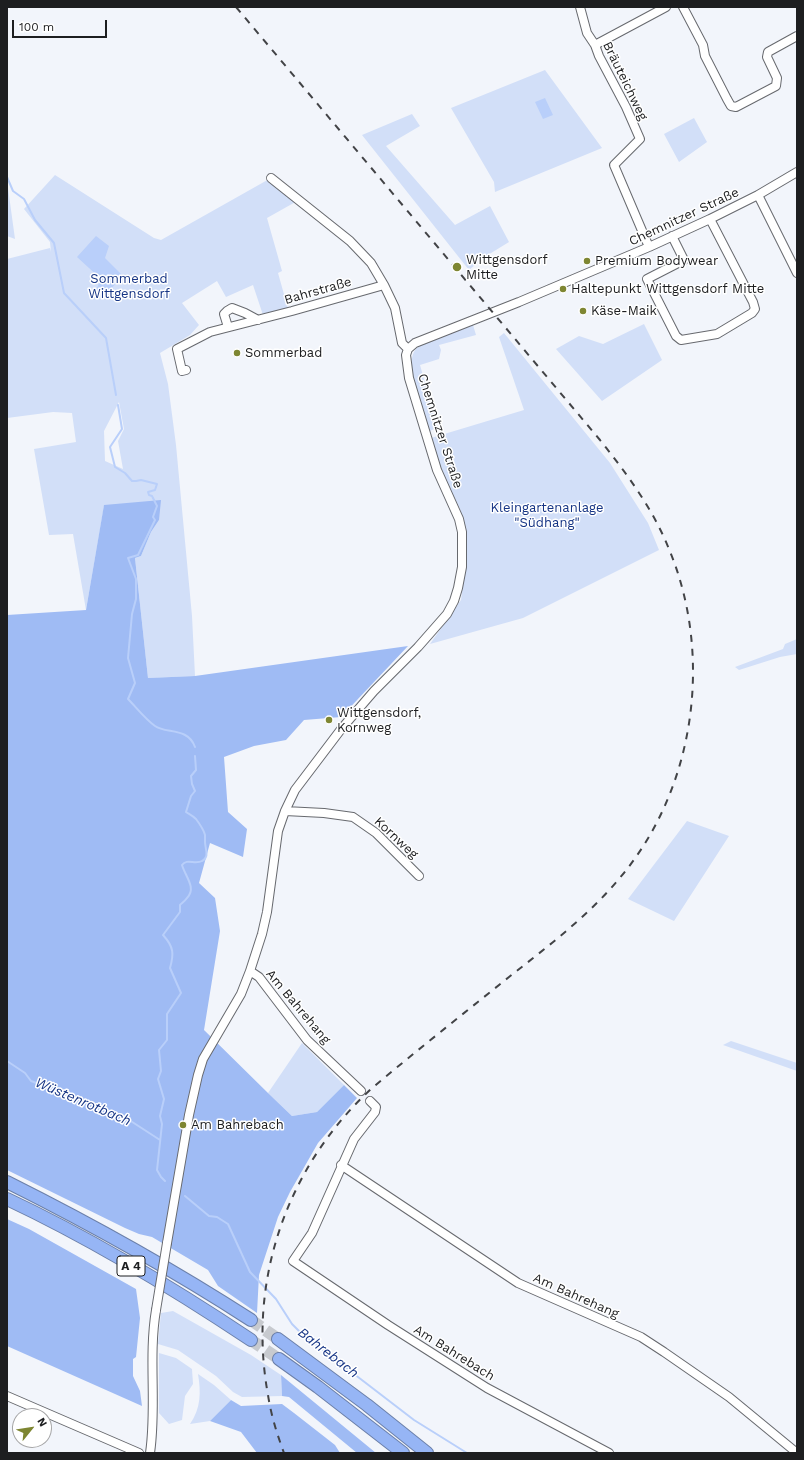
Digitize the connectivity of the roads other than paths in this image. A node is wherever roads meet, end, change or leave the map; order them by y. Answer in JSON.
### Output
{"nodes":[{"id":1,"x":580,"y":7,"type":"edge"},
{"id":2,"x":666,"y":7,"type":"edge"},
{"id":3,"x":683,"y":7,"type":"edge"},
{"id":4,"x":797,"y":36,"type":"edge"},
{"id":5,"x":595,"y":45,"type":"junction"},
{"id":6,"x":797,"y":172,"type":"edge"},
{"id":7,"x":271,"y":178,"type":"dead end"},
{"id":8,"x":758,"y":195,"type":"junction"},
{"id":9,"x":710,"y":219,"type":"junction"},
{"id":10,"x":672,"y":236,"type":"junction"},
{"id":11,"x":649,"y":247,"type":"junction"},
{"id":12,"x":797,"y":273,"type":"edge"},
{"id":13,"x":384,"y":285,"type":"junction"},
{"id":14,"x":258,"y":320,"type":"junction"},
{"id":15,"x":228,"y":327,"type":"junction"},
{"id":16,"x":408,"y":350,"type":"junction"},
{"id":17,"x":186,"y":370,"type":"dead end"},
{"id":18,"x":285,"y":810,"type":"junction"},
{"id":19,"x":419,"y":876,"type":"dead end"},
{"id":20,"x":250,"y":971,"type":"junction"},
{"id":21,"x":361,"y":1091,"type":"dead end"},
{"id":22,"x":370,"y":1101,"type":"dead end"},
{"id":23,"x":341,"y":1165,"type":"junction"},
{"id":24,"x":7,"y":1182,"type":"edge"},
{"id":25,"x":7,"y":1199,"type":"edge"},
{"id":26,"x":251,"y":1320,"type":"tunnel mouth"},
{"id":27,"x":278,"y":1339,"type":"tunnel mouth"},
{"id":28,"x":251,"y":1340,"type":"tunnel mouth"},
{"id":29,"x":279,"y":1359,"type":"tunnel mouth"},
{"id":30,"x":7,"y":1396,"type":"edge"},
{"id":31,"x":138,"y":1453,"type":"edge"},
{"id":32,"x":150,"y":1453,"type":"edge"},
{"id":33,"x":402,"y":1453,"type":"edge"},
{"id":34,"x":427,"y":1453,"type":"edge"},
{"id":35,"x":609,"y":1453,"type":"edge"},
{"id":36,"x":797,"y":1453,"type":"edge"}],
"edges":[{"from":1,"to":5,"type":"street","name":"Bräuteichweg"},
{"from":2,"to":5,"type":"street"},
{"from":3,"to":4,"type":"street"},
{"from":5,"to":11,"type":"street","name":"Bräuteichweg"},
{"from":6,"to":8,"type":"street","name":"Chemnitzer Straße"},
{"from":7,"to":13,"type":"street"},
{"from":8,"to":9,"type":"street","name":"Chemnitzer Straße"},
{"from":8,"to":12,"type":"street"},
{"from":9,"to":10,"type":"street","name":"Chemnitzer Straße"},
{"from":9,"to":10,"type":"street"},
{"from":10,"to":11,"type":"street","name":"Chemnitzer Straße"},
{"from":11,"to":16,"type":"street","name":"Chemnitzer Straße"},
{"from":13,"to":14,"type":"street","name":"Bahrstraße"},
{"from":13,"to":16,"type":"street"},
{"from":14,"to":15,"type":"street","name":"Bahrstraße"},
{"from":14,"to":15,"type":"street"},
{"from":15,"to":17,"type":"street","name":"Bahrstraße"},
{"from":16,"to":18,"type":"street","name":"Chemnitzer Straße"},
{"from":18,"to":19,"type":"street","name":"Kornweg"},
{"from":18,"to":20,"type":"street","name":"Chemnitzer Straße"},
{"from":20,"to":21,"type":"street","name":"Am Bahrehang"},
{"from":20,"to":32,"type":"street","name":"Chemnitzer Straße","bridge":true},
{"from":22,"to":23,"type":"street"},
{"from":23,"to":35,"type":"street","name":"Am Bahrebach"},
{"from":23,"to":36,"type":"street","name":"Am Bahrehang"},
{"from":24,"to":26,"type":"highway","number":"A 4"},
{"from":25,"to":28,"type":"highway","number":"A 4"},
{"from":27,"to":34,"type":"highway"},
{"from":29,"to":33,"type":"highway"},
{"from":30,"to":31,"type":"street"}]}
